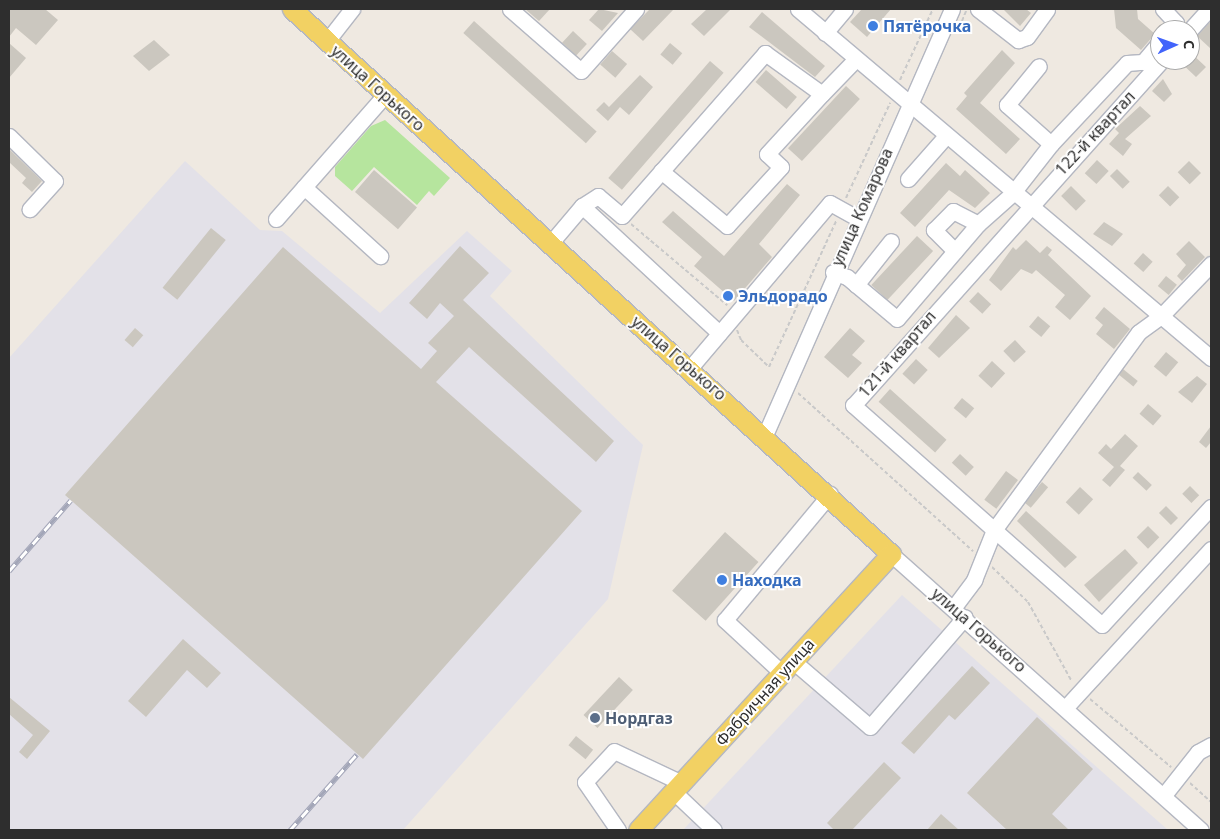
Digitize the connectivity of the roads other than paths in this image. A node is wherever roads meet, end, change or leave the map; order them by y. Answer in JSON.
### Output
{"nodes":[{"id":1,"x":292,"y":9,"type":"edge"},
{"id":2,"x":352,"y":9,"type":"edge"},
{"id":3,"x":510,"y":9,"type":"edge"},
{"id":4,"x":636,"y":9,"type":"edge"},
{"id":5,"x":798,"y":9,"type":"edge"},
{"id":6,"x":846,"y":9,"type":"edge"},
{"id":7,"x":952,"y":9,"type":"edge"},
{"id":8,"x":978,"y":9,"type":"edge"},
{"id":9,"x":1047,"y":9,"type":"edge"},
{"id":10,"x":1163,"y":9,"type":"edge"},
{"id":11,"x":1209,"y":9,"type":"edge"},
{"id":12,"x":1173,"y":20,"type":"edge"},
{"id":13,"x":1199,"y":20,"type":"edge"},
{"id":14,"x":825,"y":33,"type":"junction"},
{"id":15,"x":327,"y":42,"type":"junction"},
{"id":16,"x":1150,"y":54,"type":"edge"},
{"id":17,"x":855,"y":60,"type":"junction"},
{"id":18,"x":1039,"y":66,"type":"dead end"},
{"id":19,"x":1153,"y":70,"type":"edge"},
{"id":20,"x":822,"y":94,"type":"junction"},
{"id":21,"x":386,"y":95,"type":"junction"},
{"id":22,"x":908,"y":104,"type":"junction"},
{"id":23,"x":9,"y":136,"type":"edge"},
{"id":24,"x":945,"y":136,"type":"junction"},
{"id":25,"x":1051,"y":144,"type":"junction"},
{"id":26,"x":661,"y":171,"type":"junction"},
{"id":27,"x":908,"y":179,"type":"dead end"},
{"id":28,"x":304,"y":187,"type":"junction"},
{"id":29,"x":1012,"y":194,"type":"junction"},
{"id":30,"x":582,"y":206,"type":"junction"},
{"id":31,"x":1028,"y":206,"type":"junction"},
{"id":32,"x":30,"y":209,"type":"dead end"},
{"id":33,"x":276,"y":219,"type":"dead end"},
{"id":34,"x":858,"y":219,"type":"junction"},
{"id":35,"x":978,"y":224,"type":"junction"},
{"id":36,"x":891,"y":241,"type":"dead end"},
{"id":37,"x":549,"y":246,"type":"junction"},
{"id":38,"x":955,"y":250,"type":"junction"},
{"id":39,"x":380,"y":256,"type":"dead end"},
{"id":40,"x":1211,"y":264,"type":"edge"},
{"id":41,"x":834,"y":272,"type":"junction"},
{"id":42,"x":856,"y":285,"type":"junction"},
{"id":43,"x":1162,"y":315,"type":"junction"},
{"id":44,"x":719,"y":333,"type":"junction"},
{"id":45,"x":1211,"y":358,"type":"edge"},
{"id":46,"x":690,"y":368,"type":"junction"},
{"id":47,"x":765,"y":435,"type":"junction"},
{"id":48,"x":830,"y":494,"type":"junction"},
{"id":49,"x":1211,"y":507,"type":"edge"},
{"id":50,"x":994,"y":530,"type":"junction"},
{"id":51,"x":1211,"y":549,"type":"edge"},
{"id":52,"x":891,"y":554,"type":"junction"},
{"id":53,"x":959,"y":612,"type":"junction"},
{"id":54,"x":788,"y":667,"type":"junction"},
{"id":55,"x":1067,"y":706,"type":"junction"},
{"id":56,"x":1211,"y":745,"type":"edge"},
{"id":57,"x":678,"y":787,"type":"junction"},
{"id":58,"x":1164,"y":795,"type":"junction"},
{"id":59,"x":618,"y":830,"type":"edge"},
{"id":60,"x":638,"y":830,"type":"edge"},
{"id":61,"x":714,"y":830,"type":"edge"},
{"id":62,"x":1201,"y":830,"type":"edge"}],
"edges":[{"from":1,"to":15,"type":"main road","name":"улица Горького"},
{"from":2,"to":15,"type":"street"},
{"from":3,"to":4,"type":"street"},
{"from":5,"to":14,"type":"street"},
{"from":6,"to":14,"type":"street"},
{"from":7,"to":22,"type":"street","name":"улица Комарова"},
{"from":8,"to":9,"type":"street"},
{"from":10,"to":12,"type":"street"},
{"from":11,"to":13,"type":"street"},
{"from":14,"to":17,"type":"street"},
{"from":15,"to":21,"type":"main road","name":"улица Горького"},
{"from":16,"to":25,"type":"street"},
{"from":17,"to":20,"type":"street"},
{"from":17,"to":22,"type":"street"},
{"from":18,"to":25,"type":"street"},
{"from":19,"to":31,"type":"street","name":"122-й квартал"},
{"from":20,"to":26,"type":"street"},
{"from":20,"to":26,"type":"street"},
{"from":21,"to":28,"type":"street"},
{"from":21,"to":37,"type":"main road","name":"улица Горького"},
{"from":22,"to":24,"type":"street"},
{"from":22,"to":34,"type":"street","name":"улица Комарова"},
{"from":23,"to":32,"type":"street"},
{"from":24,"to":27,"type":"street"},
{"from":24,"to":29,"type":"street"},
{"from":25,"to":29,"type":"street"},
{"from":26,"to":30,"type":"street"},
{"from":28,"to":33,"type":"street"},
{"from":28,"to":39,"type":"street"},
{"from":29,"to":31,"type":"street"},
{"from":29,"to":35,"type":"street"},
{"from":30,"to":37,"type":"street"},
{"from":30,"to":44,"type":"street"},
{"from":31,"to":43,"type":"street"},
{"from":31,"to":50,"type":"street","name":"121-й квартал"},
{"from":34,"to":41,"type":"street","name":"улица Комарова"},
{"from":34,"to":44,"type":"street"},
{"from":35,"to":38,"type":"street"},
{"from":35,"to":38,"type":"street"},
{"from":36,"to":42,"type":"street"},
{"from":37,"to":46,"type":"main road","name":"улица Горького"},
{"from":38,"to":42,"type":"street"},
{"from":40,"to":43,"type":"street"},
{"from":41,"to":42,"type":"street"},
{"from":41,"to":47,"type":"street","name":"улица Комарова"},
{"from":43,"to":45,"type":"street"},
{"from":43,"to":50,"type":"street"},
{"from":44,"to":46,"type":"street"},
{"from":46,"to":47,"type":"main road","name":"улица Горького"},
{"from":47,"to":48,"type":"main road","name":"улица Горького"},
{"from":48,"to":52,"type":"main road","name":"улица Горького"},
{"from":48,"to":54,"type":"street"},
{"from":49,"to":50,"type":"street","name":"121-й квартал"},
{"from":50,"to":53,"type":"street"},
{"from":51,"to":55,"type":"street"},
{"from":52,"to":53,"type":"street","name":"улица Горького"},
{"from":52,"to":54,"type":"main road","name":"Фабричная улица"},
{"from":53,"to":54,"type":"street"},
{"from":53,"to":55,"type":"street","name":"улица Горького"},
{"from":54,"to":57,"type":"main road","name":"Фабричная улица"},
{"from":55,"to":58,"type":"street","name":"улица Горького"},
{"from":56,"to":58,"type":"street"},
{"from":57,"to":59,"type":"street"},
{"from":57,"to":60,"type":"main road","name":"Фабричная улица"},
{"from":57,"to":61,"type":"street"},
{"from":58,"to":62,"type":"street","name":"улица Горького"}]}
